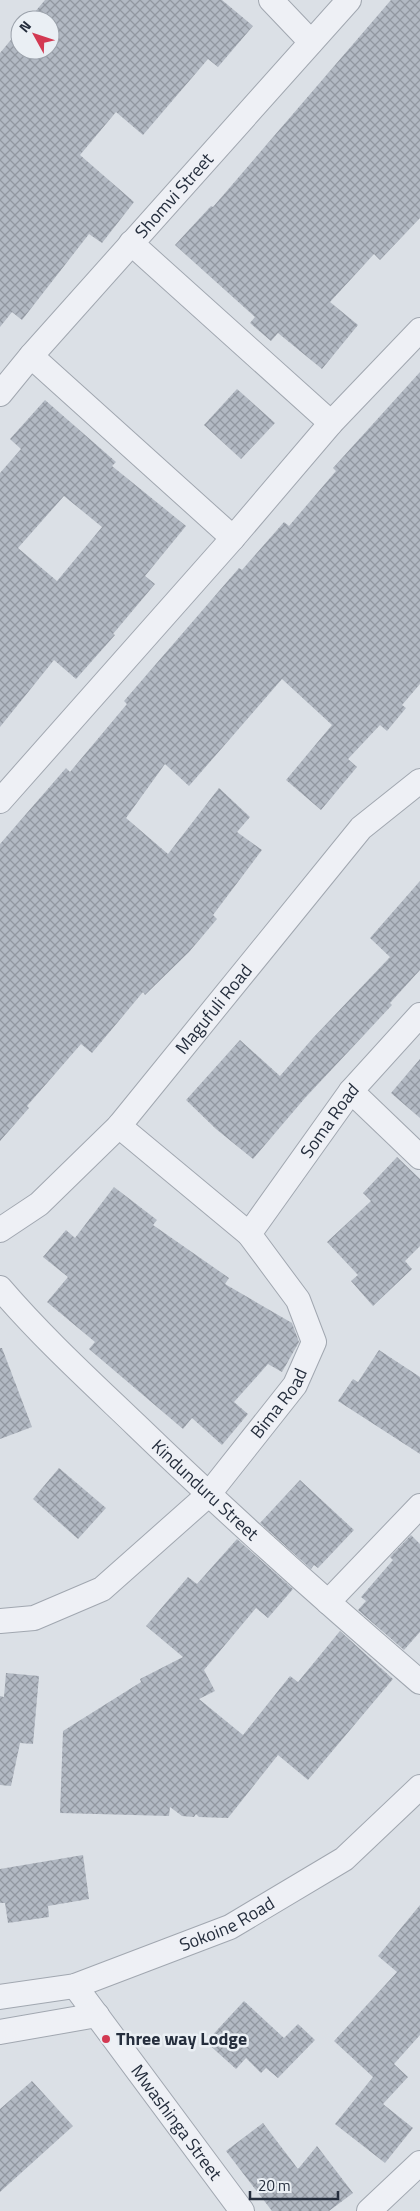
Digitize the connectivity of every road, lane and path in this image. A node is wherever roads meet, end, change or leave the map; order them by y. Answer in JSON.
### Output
{"nodes":[{"id":1,"x":271,"y":0,"type":"edge"},
{"id":2,"x":349,"y":0,"type":"edge"},
{"id":3,"x":311,"y":42,"type":"junction"},
{"id":4,"x":132,"y":244,"type":"junction"},
{"id":5,"x":420,"y":330,"type":"edge"},
{"id":6,"x":31,"y":356,"type":"junction"},
{"id":7,"x":0,"y":394,"type":"edge"},
{"id":8,"x":331,"y":423,"type":"junction"},
{"id":9,"x":233,"y":538,"type":"junction"},
{"id":10,"x":420,"y":781,"type":"edge"},
{"id":11,"x":0,"y":801,"type":"edge"},
{"id":12,"x":420,"y":1015,"type":"edge"},
{"id":13,"x":351,"y":1091,"type":"junction"},
{"id":14,"x":120,"y":1126,"type":"junction"},
{"id":15,"x":420,"y":1158,"type":"edge"},
{"id":16,"x":0,"y":1230,"type":"edge"},
{"id":17,"x":248,"y":1234,"type":"junction"},
{"id":18,"x":0,"y":1288,"type":"edge"},
{"id":19,"x":208,"y":1494,"type":"junction"},
{"id":20,"x":420,"y":1506,"type":"edge"},
{"id":21,"x":328,"y":1602,"type":"junction"},
{"id":22,"x":0,"y":1620,"type":"edge"},
{"id":23,"x":420,"y":1682,"type":"edge"},
{"id":24,"x":420,"y":1787,"type":"edge"},
{"id":25,"x":75,"y":1986,"type":"junction"},
{"id":26,"x":0,"y":1997,"type":"edge"},
{"id":27,"x":97,"y":2015,"type":"junction"},
{"id":28,"x":0,"y":2032,"type":"edge"},
{"id":29,"x":420,"y":2163,"type":"edge"},
{"id":30,"x":242,"y":2211,"type":"edge"},
{"id":31,"x":369,"y":2211,"type":"edge"}],
"edges":[{"from":1,"to":3,"type":"street"},
{"from":2,"to":3,"type":"street","name":"Shomvi Street"},
{"from":3,"to":4,"type":"street","name":"Shomvi Street"},
{"from":4,"to":6,"type":"street","name":"Shomvi Street"},
{"from":4,"to":8,"type":"street"},
{"from":5,"to":8,"type":"street"},
{"from":6,"to":7,"type":"street","name":"Shomvi Street"},
{"from":6,"to":9,"type":"street"},
{"from":8,"to":9,"type":"street"},
{"from":9,"to":11,"type":"street"},
{"from":10,"to":14,"type":"street","name":"Magufuli Road"},
{"from":12,"to":13,"type":"street","name":"Soma Road"},
{"from":13,"to":15,"type":"street"},
{"from":13,"to":17,"type":"street","name":"Soma Road"},
{"from":14,"to":16,"type":"street","name":"Magufuli Road"},
{"from":14,"to":17,"type":"street","name":"Bima Road"},
{"from":17,"to":19,"type":"street","name":"Bima Road"},
{"from":18,"to":19,"type":"street","name":"Kindunduru Street"},
{"from":19,"to":21,"type":"street","name":"Kindunduru Street"},
{"from":19,"to":22,"type":"street","name":"Bima Road"},
{"from":20,"to":21,"type":"street"},
{"from":21,"to":23,"type":"street","name":"Kindunduru Street"},
{"from":24,"to":25,"type":"street","name":"Sokoine Road"},
{"from":25,"to":26,"type":"street","name":"Sokoine Road"},
{"from":25,"to":27,"type":"street","name":"Mwashinga Street"},
{"from":27,"to":28,"type":"street"},
{"from":27,"to":30,"type":"street","name":"Mwashinga Street"},
{"from":29,"to":31,"type":"street"}]}
